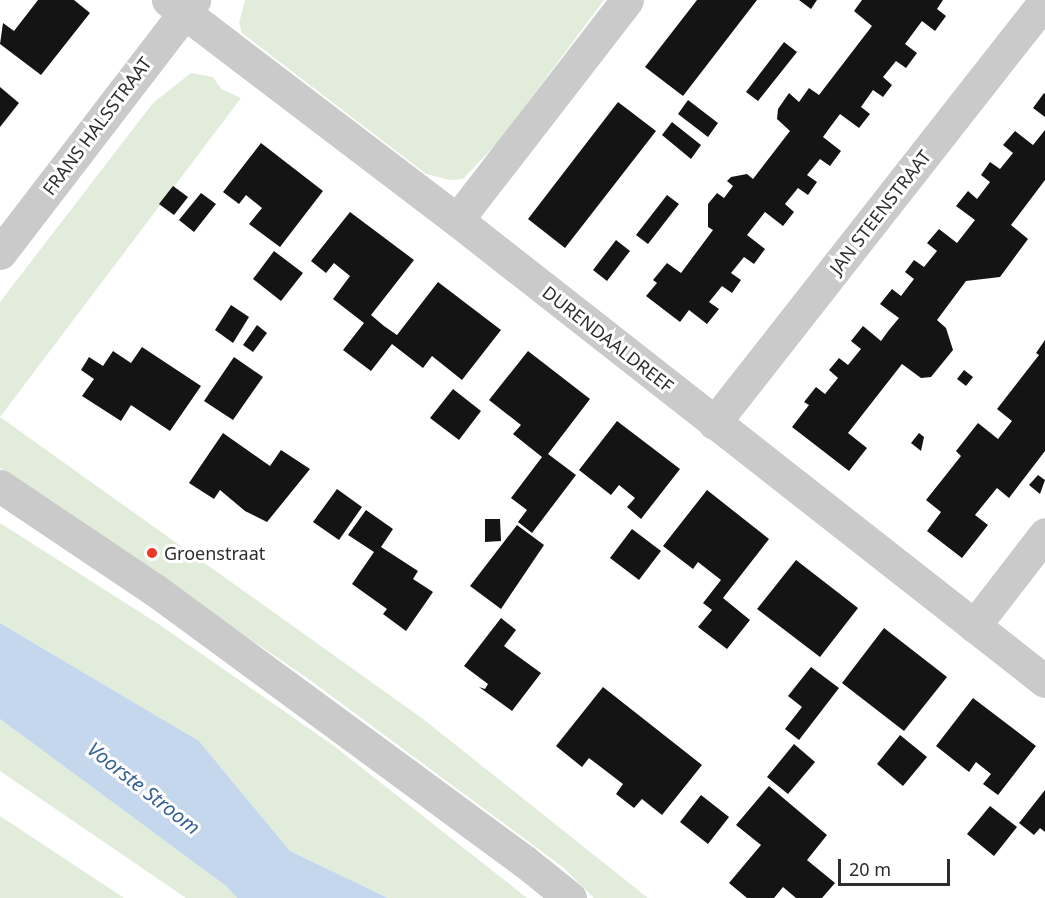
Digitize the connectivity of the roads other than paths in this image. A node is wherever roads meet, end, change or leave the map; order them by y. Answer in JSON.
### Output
{"nodes":[{"id":1,"x":627,"y":0,"type":"edge"},
{"id":2,"x":1045,"y":1,"type":"edge"},
{"id":3,"x":182,"y":4,"type":"edge"},
{"id":4,"x":457,"y":220,"type":"junction"},
{"id":5,"x":0,"y":253,"type":"edge"},
{"id":6,"x":714,"y":423,"type":"junction"},
{"id":7,"x":0,"y":486,"type":"edge"},
{"id":8,"x":1045,"y":534,"type":"edge"},
{"id":9,"x":974,"y":626,"type":"junction"},
{"id":10,"x":1045,"y":681,"type":"edge"},
{"id":11,"x":570,"y":898,"type":"edge"}],
"edges":[{"from":1,"to":4,"type":"street"},
{"from":2,"to":6,"type":"street","name":"JAN STEENSTRAAT"},
{"from":3,"to":4,"type":"street","name":"DURENDAALDREEF"},
{"from":3,"to":5,"type":"street","name":"FRANS HALSSTRAAT"},
{"from":4,"to":6,"type":"street","name":"DURENDAALDREEF"},
{"from":6,"to":9,"type":"street","name":"DURENDAALDREEF"},
{"from":7,"to":11,"type":"street"},
{"from":8,"to":9,"type":"street"},
{"from":9,"to":10,"type":"street","name":"DURENDAALDREEF"}]}
